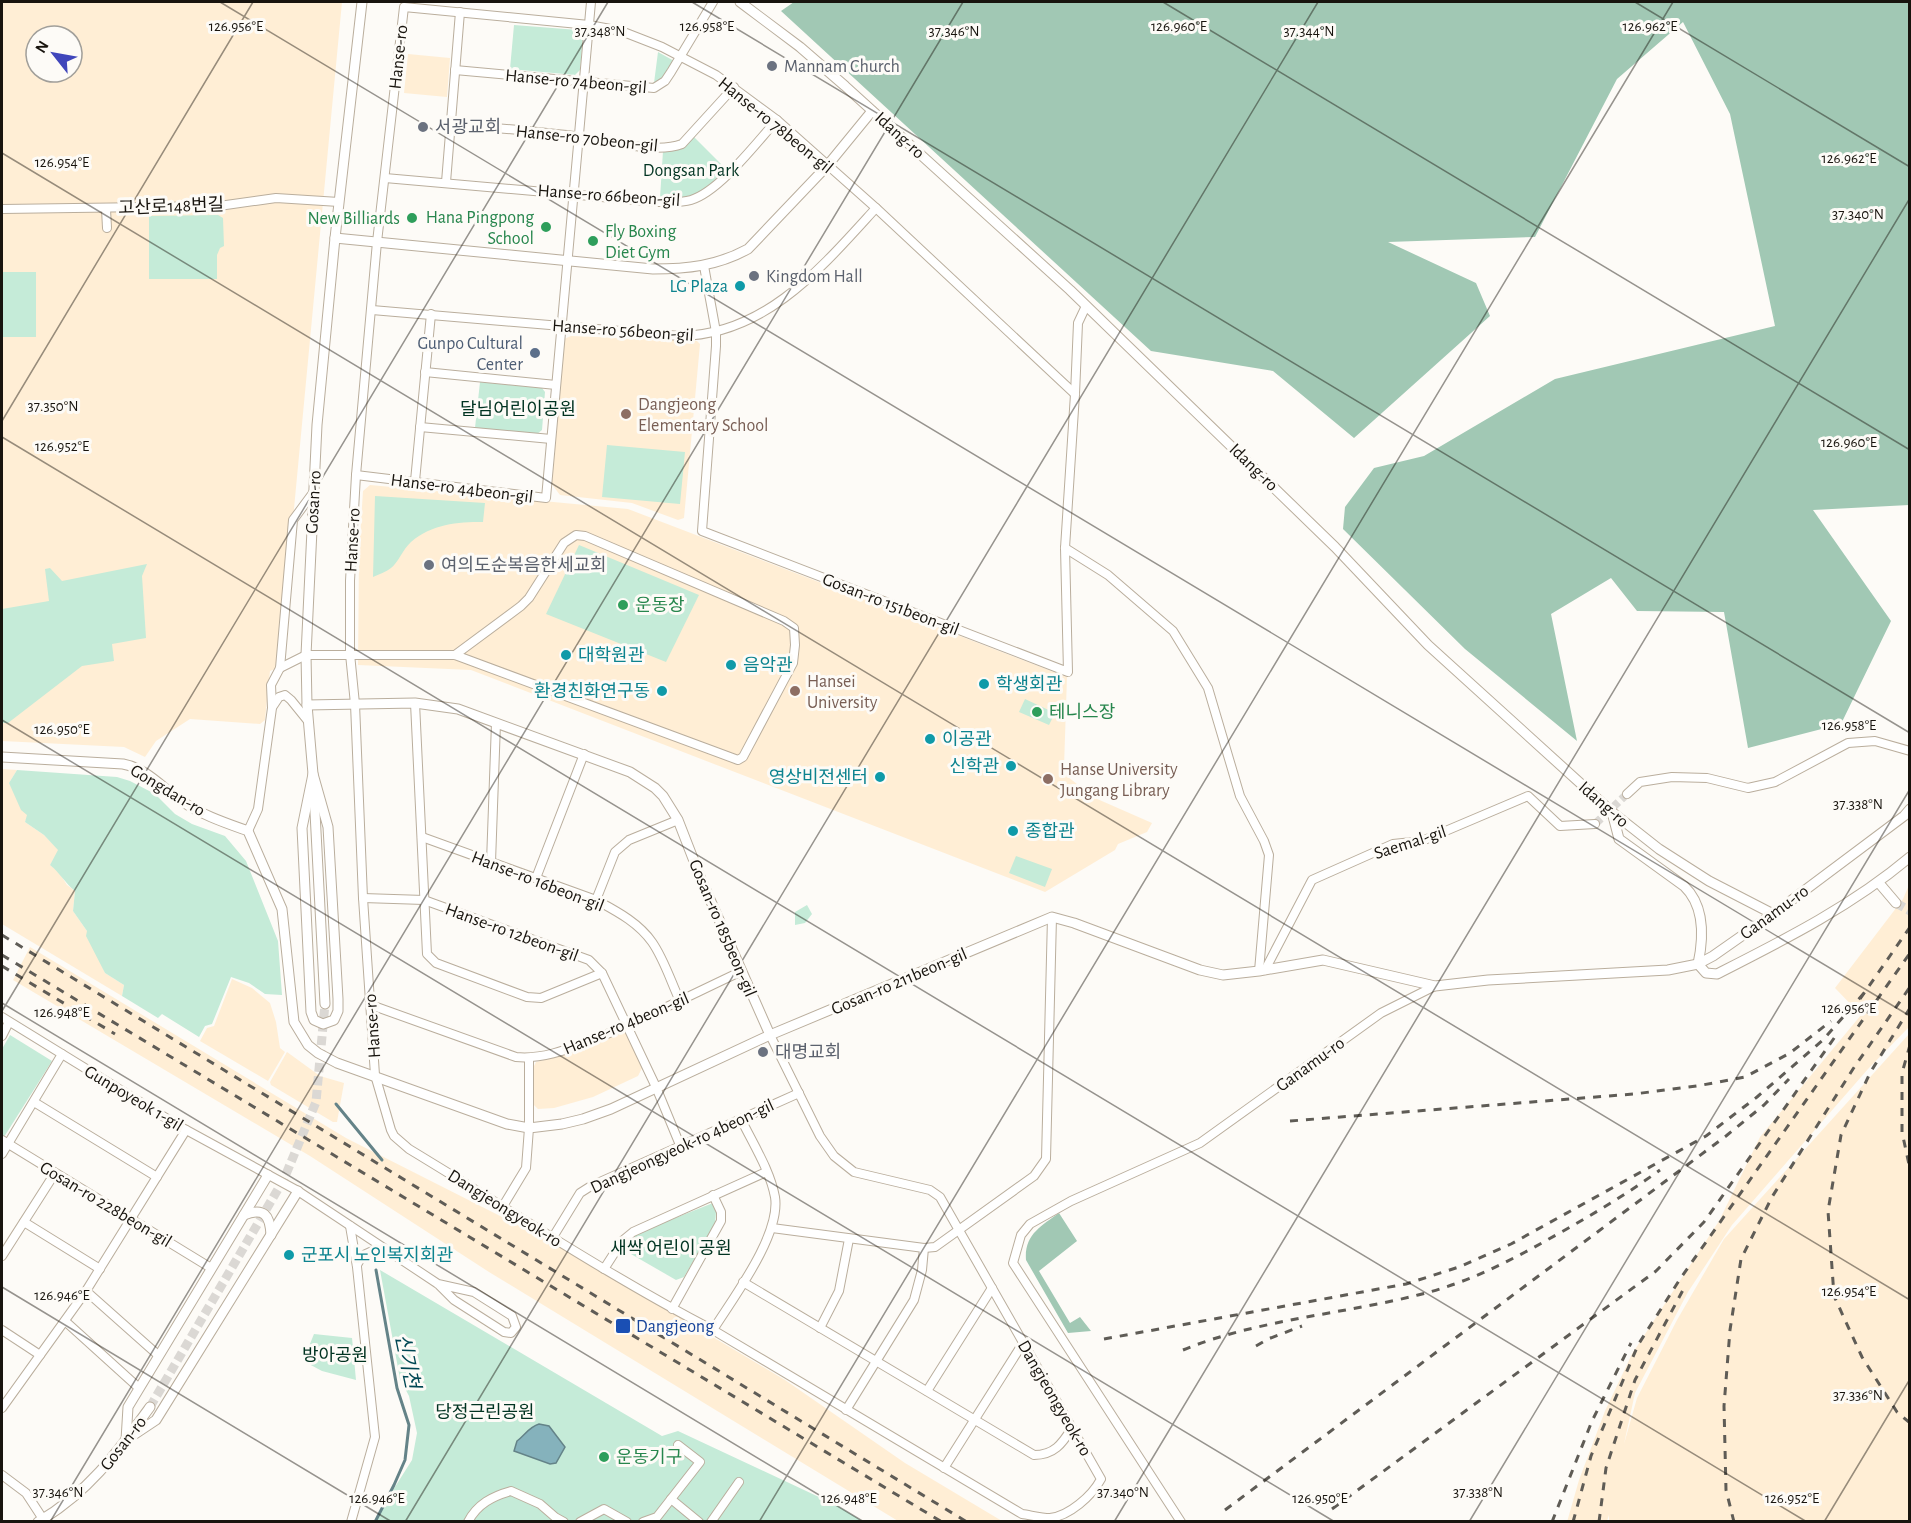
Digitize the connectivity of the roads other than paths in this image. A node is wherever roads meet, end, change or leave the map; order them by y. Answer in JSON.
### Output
{"nodes":[{"id":1,"x":362,"y":2,"type":"edge"},
{"id":2,"x":591,"y":2,"type":"edge"},
{"id":3,"x":713,"y":2,"type":"edge"},
{"id":4,"x":743,"y":2,"type":"edge"},
{"id":5,"x":404,"y":7,"type":"joint"},
{"id":6,"x":460,"y":12,"type":"junction"},
{"id":7,"x":589,"y":25,"type":"junction"},
{"id":8,"x":682,"y":56,"type":"junction"},
{"id":9,"x":455,"y":70,"type":"junction"},
{"id":10,"x":584,"y":82,"type":"junction"},
{"id":11,"x":734,"y":87,"type":"junction"},
{"id":12,"x":873,"y":111,"type":"junction"},
{"id":13,"x":777,"y":120,"type":"junction"},
{"id":14,"x":451,"y":124,"type":"junction"},
{"id":15,"x":578,"y":137,"type":"junction"},
{"id":16,"x":827,"y":166,"type":"junction"},
{"id":17,"x":384,"y":178,"type":"junction"},
{"id":18,"x":446,"y":182,"type":"junction"},
{"id":19,"x":573,"y":194,"type":"junction"},
{"id":20,"x":339,"y":202,"type":"junction"},
{"id":21,"x":876,"y":208,"type":"junction"},
{"id":22,"x":2,"y":209,"type":"edge"},
{"id":23,"x":106,"y":209,"type":"junction"},
{"id":24,"x":107,"y":228,"type":"dead end"},
{"id":25,"x":334,"y":238,"type":"junction"},
{"id":26,"x":377,"y":242,"type":"junction"},
{"id":27,"x":566,"y":261,"type":"junction"},
{"id":28,"x":704,"y":266,"type":"junction"},
{"id":29,"x":1086,"y":306,"type":"junction"},
{"id":30,"x":372,"y":310,"type":"junction"},
{"id":31,"x":431,"y":314,"type":"junction"},
{"id":32,"x":561,"y":326,"type":"junction"},
{"id":33,"x":716,"y":332,"type":"junction"},
{"id":34,"x":425,"y":372,"type":"junction"},
{"id":35,"x":556,"y":385,"type":"junction"},
{"id":36,"x":1075,"y":394,"type":"junction"},
{"id":37,"x":420,"y":427,"type":"junction"},
{"id":38,"x":551,"y":439,"type":"junction"},
{"id":39,"x":356,"y":475,"type":"junction"},
{"id":40,"x":415,"y":481,"type":"junction"},
{"id":41,"x":314,"y":493,"type":"junction"},
{"id":42,"x":1065,"y":548,"type":"junction"},
{"id":43,"x":350,"y":654,"type":"junction"},
{"id":44,"x":306,"y":655,"type":"junction"},
{"id":45,"x":455,"y":655,"type":"junction"},
{"id":46,"x":280,"y":668,"type":"junction"},
{"id":47,"x":415,"y":703,"type":"junction"},
{"id":48,"x":355,"y":704,"type":"junction"},
{"id":49,"x":307,"y":705,"type":"junction"},
{"id":50,"x":272,"y":708,"type":"junction"},
{"id":51,"x":308,"y":721,"type":"junction"},
{"id":52,"x":496,"y":723,"type":"junction"},
{"id":53,"x":1910,"y":751,"type":"edge"},
{"id":54,"x":584,"y":754,"type":"junction"},
{"id":55,"x":2,"y":757,"type":"edge"},
{"id":56,"x":313,"y":774,"type":"junction"},
{"id":57,"x":1627,"y":794,"type":"tunnel mouth"},
{"id":58,"x":1910,"y":809,"type":"edge"},
{"id":59,"x":1612,"y":812,"type":"junction"},
{"id":60,"x":678,"y":820,"type":"junction"},
{"id":61,"x":1595,"y":824,"type":"tunnel mouth"},
{"id":62,"x":248,"y":831,"type":"junction"},
{"id":63,"x":422,"y":837,"type":"junction"},
{"id":64,"x":1910,"y":857,"type":"edge"},
{"id":65,"x":491,"y":862,"type":"junction"},
{"id":66,"x":536,"y":878,"type":"junction"},
{"id":67,"x":1879,"y":882,"type":"junction"},
{"id":68,"x":363,"y":898,"type":"junction"},
{"id":69,"x":424,"y":900,"type":"junction"},
{"id":70,"x":596,"y":900,"type":"junction"},
{"id":71,"x":1896,"y":903,"type":"tunnel mouth"},
{"id":72,"x":1773,"y":914,"type":"junction"},
{"id":73,"x":1052,"y":917,"type":"junction"},
{"id":74,"x":1698,"y":964,"type":"junction"},
{"id":75,"x":742,"y":971,"type":"junction"},
{"id":76,"x":1262,"y":971,"type":"junction"},
{"id":77,"x":602,"y":973,"type":"junction"},
{"id":78,"x":1435,"y":986,"type":"junction"},
{"id":79,"x":680,"y":1001,"type":"junction"},
{"id":80,"x":325,"y":1004,"type":"tunnel mouth"},
{"id":81,"x":370,"y":1005,"type":"junction"},
{"id":82,"x":2,"y":1017,"type":"edge"},
{"id":83,"x":9,"y":1022,"type":"junction"},
{"id":84,"x":628,"y":1026,"type":"junction"},
{"id":85,"x":770,"y":1035,"type":"junction"},
{"id":86,"x":2,"y":1036,"type":"edge"},
{"id":87,"x":62,"y":1054,"type":"junction"},
{"id":88,"x":529,"y":1058,"type":"junction"},
{"id":89,"x":375,"y":1076,"type":"junction"},
{"id":90,"x":656,"y":1087,"type":"junction"},
{"id":91,"x":799,"y":1093,"type":"junction"},
{"id":92,"x":34,"y":1102,"type":"junction"},
{"id":93,"x":741,"y":1119,"type":"junction"},
{"id":94,"x":529,"y":1128,"type":"junction"},
{"id":95,"x":186,"y":1130,"type":"junction"},
{"id":96,"x":5,"y":1142,"type":"edge"},
{"id":97,"x":680,"y":1145,"type":"junction"},
{"id":98,"x":2,"y":1154,"type":"edge"},
{"id":99,"x":766,"y":1172,"type":"junction"},
{"id":100,"x":55,"y":1173,"type":"junction"},
{"id":101,"x":268,"y":1175,"type":"junction"},
{"id":102,"x":157,"y":1177,"type":"junction"},
{"id":103,"x":298,"y":1191,"type":"junction"},
{"id":104,"x":713,"y":1195,"type":"junction"},
{"id":105,"x":503,"y":1206,"type":"junction"},
{"id":106,"x":244,"y":1215,"type":"junction"},
{"id":107,"x":131,"y":1219,"type":"junction"},
{"id":108,"x":24,"y":1222,"type":"junction"},
{"id":109,"x":350,"y":1226,"type":"junction"},
{"id":110,"x":772,"y":1228,"type":"junction"},
{"id":111,"x":960,"y":1230,"type":"junction"},
{"id":112,"x":271,"y":1235,"type":"junction"},
{"id":113,"x":553,"y":1237,"type":"junction"},
{"id":114,"x":849,"y":1239,"type":"junction"},
{"id":115,"x":924,"y":1248,"type":"junction"},
{"id":116,"x":389,"y":1251,"type":"junction"},
{"id":117,"x":2,"y":1256,"type":"edge"},
{"id":118,"x":357,"y":1267,"type":"junction"},
{"id":119,"x":211,"y":1268,"type":"junction"},
{"id":120,"x":100,"y":1269,"type":"junction"},
{"id":121,"x":604,"y":1269,"type":"junction"},
{"id":122,"x":743,"y":1282,"type":"junction"},
{"id":123,"x":438,"y":1284,"type":"junction"},
{"id":124,"x":992,"y":1288,"type":"junction"},
{"id":125,"x":86,"y":1291,"type":"junction"},
{"id":126,"x":672,"y":1309,"type":"junction"},
{"id":127,"x":65,"y":1320,"type":"junction"},
{"id":128,"x":820,"y":1328,"type":"junction"},
{"id":129,"x":2,"y":1330,"type":"edge"},
{"id":130,"x":713,"y":1330,"type":"junction"},
{"id":131,"x":1023,"y":1343,"type":"junction"},
{"id":132,"x":40,"y":1354,"type":"junction"},
{"id":133,"x":158,"y":1355,"type":"junction"},
{"id":134,"x":876,"y":1361,"type":"junction"},
{"id":135,"x":139,"y":1388,"type":"junction"},
{"id":136,"x":927,"y":1391,"type":"junction"},
{"id":137,"x":5,"y":1396,"type":"edge"},
{"id":138,"x":150,"y":1407,"type":"tunnel mouth"},
{"id":139,"x":2,"y":1408,"type":"edge"},
{"id":140,"x":846,"y":1410,"type":"junction"},
{"id":141,"x":975,"y":1419,"type":"junction"},
{"id":142,"x":1072,"y":1428,"type":"junction"},
{"id":143,"x":126,"y":1440,"type":"junction"},
{"id":144,"x":678,"y":1446,"type":"dead end"},
{"id":145,"x":944,"y":1468,"type":"junction"},
{"id":146,"x":2,"y":1475,"type":"edge"},
{"id":147,"x":740,"y":1482,"type":"dead end"},
{"id":148,"x":671,"y":1499,"type":"junction"},
{"id":149,"x":42,"y":1521,"type":"edge"},
{"id":150,"x":351,"y":1521,"type":"edge"},
{"id":151,"x":468,"y":1521,"type":"edge"},
{"id":152,"x":564,"y":1521,"type":"edge"},
{"id":153,"x":580,"y":1521,"type":"edge"},
{"id":154,"x":627,"y":1521,"type":"edge"},
{"id":155,"x":643,"y":1521,"type":"edge"},
{"id":156,"x":699,"y":1521,"type":"edge"},
{"id":157,"x":711,"y":1521,"type":"edge"},
{"id":158,"x":1181,"y":1521,"type":"edge"}],
"edges":[{"from":1,"to":20,"type":"street","name":"Gosan-ro"},
{"from":2,"to":7,"type":"street","name":"Hanse-ro 44beon-gil"},
{"from":3,"to":8,"type":"street"},
{"from":4,"to":12,"type":"street","name":"Idang-ro"},
{"from":5,"to":6,"type":"street","name":"Hanse-ro 78beon-gil"},
{"from":5,"to":17,"type":"street","name":"Hanse-ro"},
{"from":6,"to":7,"type":"street","name":"Hanse-ro 78beon-gil"},
{"from":6,"to":9,"type":"street"},
{"from":7,"to":8,"type":"street","name":"Hanse-ro 78beon-gil"},
{"from":7,"to":10,"type":"street","name":"Hanse-ro 44beon-gil"},
{"from":8,"to":10,"type":"street","name":"Hanse-ro 74beon-gil"},
{"from":8,"to":11,"type":"street","name":"Hanse-ro 78beon-gil"},
{"from":9,"to":10,"type":"street","name":"Hanse-ro 74beon-gil"},
{"from":9,"to":14,"type":"street"},
{"from":10,"to":15,"type":"street","name":"Hanse-ro 44beon-gil"},
{"from":11,"to":13,"type":"street","name":"Hanse-ro 78beon-gil"},
{"from":11,"to":15,"type":"street","name":"Hanse-ro 70beon-gil"},
{"from":12,"to":16,"type":"street"},
{"from":12,"to":29,"type":"street","name":"Idang-ro"},
{"from":13,"to":16,"type":"street","name":"Hanse-ro 78beon-gil"},
{"from":13,"to":19,"type":"street","name":"Hanse-ro 66beon-gil"},
{"from":14,"to":15,"type":"street","name":"Hanse-ro 70beon-gil"},
{"from":14,"to":18,"type":"street"},
{"from":15,"to":19,"type":"street","name":"Hanse-ro 44beon-gil"},
{"from":16,"to":21,"type":"street","name":"Hanse-ro 78beon-gil"},
{"from":16,"to":28,"type":"street"},
{"from":17,"to":18,"type":"street","name":"Hanse-ro 66beon-gil"},
{"from":17,"to":26,"type":"street","name":"Hanse-ro"},
{"from":18,"to":19,"type":"street","name":"Hanse-ro 66beon-gil"},
{"from":19,"to":27,"type":"street","name":"Hanse-ro 44beon-gil"},
{"from":20,"to":23,"type":"street","name":"고산로148번길"},
{"from":20,"to":25,"type":"street","name":"Gosan-ro"},
{"from":21,"to":33,"type":"street","name":"Hanse-ro 56beon-gil"},
{"from":21,"to":36,"type":"street","name":"Hanse-ro 78beon-gil"},
{"from":22,"to":23,"type":"street","name":"고산로148번길"},
{"from":23,"to":24,"type":"street"},
{"from":25,"to":26,"type":"street"},
{"from":25,"to":41,"type":"street","name":"Gosan-ro"},
{"from":26,"to":27,"type":"street"},
{"from":26,"to":30,"type":"street","name":"Hanse-ro"},
{"from":27,"to":28,"type":"street"},
{"from":27,"to":32,"type":"street","name":"Hanse-ro 44beon-gil"},
{"from":28,"to":33,"type":"street","name":"Gosan-ro 151beon-gil"},
{"from":29,"to":36,"type":"street","name":"Gosan-ro 151beon-gil"},
{"from":29,"to":59,"type":"street","name":"Idang-ro"},
{"from":30,"to":31,"type":"street","name":"Hanse-ro 56beon-gil"},
{"from":30,"to":39,"type":"street","name":"Hanse-ro"},
{"from":31,"to":32,"type":"street","name":"Hanse-ro 56beon-gil"},
{"from":31,"to":34,"type":"street"},
{"from":32,"to":33,"type":"street","name":"Hanse-ro 56beon-gil"},
{"from":32,"to":35,"type":"street","name":"Hanse-ro 44beon-gil"},
{"from":33,"to":42,"type":"street","name":"Gosan-ro 151beon-gil"},
{"from":34,"to":35,"type":"street"},
{"from":34,"to":37,"type":"street"},
{"from":35,"to":38,"type":"street","name":"Hanse-ro 44beon-gil"},
{"from":36,"to":42,"type":"street","name":"Gosan-ro 151beon-gil"},
{"from":37,"to":38,"type":"street"},
{"from":37,"to":40,"type":"street"},
{"from":38,"to":40,"type":"street","name":"Hanse-ro 44beon-gil"},
{"from":39,"to":40,"type":"street","name":"Hanse-ro 44beon-gil"},
{"from":39,"to":43,"type":"street","name":"Hanse-ro"},
{"from":41,"to":44,"type":"street","name":"Gosan-ro"},
{"from":41,"to":46,"type":"street"},
{"from":42,"to":76,"type":"street"},
{"from":43,"to":44,"type":"street"},
{"from":43,"to":45,"type":"street"},
{"from":43,"to":48,"type":"street","name":"Hanse-ro"},
{"from":44,"to":46,"type":"street"},
{"from":44,"to":49,"type":"street","name":"Gosan-ro"},
{"from":45,"to":45,"type":"street"},
{"from":46,"to":50,"type":"street"},
{"from":47,"to":48,"type":"street","name":"Gosan-ro 185beon-gil"},
{"from":47,"to":52,"type":"street","name":"Gosan-ro 185beon-gil"},
{"from":47,"to":63,"type":"street"},
{"from":48,"to":49,"type":"street","name":"Gosan-ro 185beon-gil"},
{"from":48,"to":68,"type":"street","name":"Hanse-ro"},
{"from":49,"to":51,"type":"street","name":"Gosan-ro"},
{"from":50,"to":51,"type":"street"},
{"from":50,"to":62,"type":"street"},
{"from":51,"to":56,"type":"street","name":"Gosan-ro"},
{"from":52,"to":54,"type":"street","name":"Gosan-ro 185beon-gil"},
{"from":52,"to":65,"type":"street"},
{"from":53,"to":57,"type":"street"},
{"from":54,"to":60,"type":"street","name":"Gosan-ro 185beon-gil"},
{"from":54,"to":66,"type":"street"},
{"from":55,"to":62,"type":"street","name":"Gongdan-ro"},
{"from":56,"to":56,"type":"street"},
{"from":56,"to":80,"type":"street","name":"Gosan-ro"},
{"from":58,"to":72,"type":"street","name":"Ganamu-ro"},
{"from":59,"to":72,"type":"street","name":"Idang-ro"},
{"from":59,"to":74,"type":"street"},
{"from":60,"to":70,"type":"street"},
{"from":60,"to":75,"type":"street","name":"Gosan-ro 185beon-gil"},
{"from":61,"to":76,"type":"street","name":"Saemal-gil"},
{"from":62,"to":89,"type":"street"},
{"from":63,"to":65,"type":"street","name":"Hanse-ro 16beon-gil"},
{"from":63,"to":69,"type":"street"},
{"from":64,"to":67,"type":"street"},
{"from":65,"to":66,"type":"street","name":"Hanse-ro 16beon-gil"},
{"from":66,"to":70,"type":"street","name":"Hanse-ro 16beon-gil"},
{"from":67,"to":71,"type":"street"},
{"from":67,"to":74,"type":"street"},
{"from":68,"to":69,"type":"street","name":"Hanse-ro 12beon-gil"},
{"from":68,"to":81,"type":"street","name":"Hanse-ro"},
{"from":69,"to":77,"type":"street","name":"Hanse-ro 12beon-gil"},
{"from":69,"to":77,"type":"street"},
{"from":70,"to":79,"type":"street","name":"Hanse-ro 16beon-gil"},
{"from":72,"to":74,"type":"street","name":"Ganamu-ro"},
{"from":73,"to":76,"type":"street"},
{"from":73,"to":85,"type":"street","name":"Gosan-ro 211beon-gil"},
{"from":73,"to":111,"type":"street"},
{"from":74,"to":78,"type":"street","name":"Ganamu-ro"},
{"from":75,"to":79,"type":"street","name":"Hanse-ro 4beon-gil"},
{"from":75,"to":85,"type":"street","name":"Gosan-ro 185beon-gil"},
{"from":76,"to":78,"type":"street"},
{"from":77,"to":84,"type":"street","name":"Hanse-ro 12beon-gil"},
{"from":78,"to":158,"type":"street","name":"Ganamu-ro"},
{"from":79,"to":84,"type":"street","name":"Hanse-ro 4beon-gil"},
{"from":81,"to":88,"type":"street","name":"Hanse-ro 4beon-gil"},
{"from":81,"to":89,"type":"street","name":"Hanse-ro"},
{"from":82,"to":83,"type":"street","name":"Gunpoyeok 1-gil"},
{"from":83,"to":86,"type":"street"},
{"from":83,"to":87,"type":"street","name":"Gunpoyeok 1-gil"},
{"from":84,"to":88,"type":"street","name":"Hanse-ro 4beon-gil"},
{"from":84,"to":90,"type":"street","name":"Hanse-ro 12beon-gil"},
{"from":85,"to":90,"type":"street","name":"Gosan-ro 211beon-gil"},
{"from":85,"to":91,"type":"street","name":"Dangjeongyeok-ro"},
{"from":87,"to":92,"type":"street"},
{"from":87,"to":95,"type":"street","name":"Gunpoyeok 1-gil"},
{"from":88,"to":94,"type":"street"},
{"from":89,"to":94,"type":"street","name":"Gosan-ro 211beon-gil"},
{"from":89,"to":105,"type":"street","name":"Dangjeongyeok-ro"},
{"from":90,"to":94,"type":"street","name":"Gosan-ro 211beon-gil"},
{"from":90,"to":97,"type":"street","name":"Hanse-ro 12beon-gil"},
{"from":91,"to":93,"type":"street","name":"Dangjeongyeok-ro 4beon-gil"},
{"from":91,"to":111,"type":"street","name":"Dangjeongyeok-ro"},
{"from":92,"to":96,"type":"street"},
{"from":92,"to":102,"type":"street"},
{"from":93,"to":97,"type":"street","name":"Dangjeongyeok-ro 4beon-gil"},
{"from":93,"to":99,"type":"street"},
{"from":94,"to":105,"type":"street"},
{"from":95,"to":101,"type":"street","name":"Gunpoyeok 1-gil"},
{"from":95,"to":102,"type":"street"},
{"from":96,"to":98,"type":"street"},
{"from":96,"to":100,"type":"street","name":"Gosan-ro 228beon-gil"},
{"from":97,"to":113,"type":"street","name":"Dangjeongyeok-ro 4beon-gil"},
{"from":99,"to":104,"type":"street"},
{"from":99,"to":110,"type":"street"},
{"from":100,"to":107,"type":"street","name":"Gosan-ro 228beon-gil"},
{"from":100,"to":108,"type":"street"},
{"from":101,"to":103,"type":"street","name":"Gunpoyeok 1-gil"},
{"from":101,"to":106,"type":"street"},
{"from":102,"to":107,"type":"street"},
{"from":103,"to":109,"type":"street","name":"Gunpoyeok 1-gil"},
{"from":103,"to":112,"type":"street"},
{"from":104,"to":121,"type":"street"},
{"from":104,"to":126,"type":"street"},
{"from":105,"to":113,"type":"street","name":"Dangjeongyeok-ro"},
{"from":106,"to":112,"type":"street"},
{"from":106,"to":119,"type":"street"},
{"from":107,"to":119,"type":"street","name":"Gosan-ro 228beon-gil"},
{"from":107,"to":120,"type":"street"},
{"from":108,"to":117,"type":"street"},
{"from":108,"to":120,"type":"street"},
{"from":109,"to":116,"type":"street","name":"Gunpoyeok 1-gil"},
{"from":109,"to":118,"type":"street"},
{"from":110,"to":114,"type":"street"},
{"from":110,"to":122,"type":"street"},
{"from":111,"to":115,"type":"street"},
{"from":111,"to":124,"type":"street","name":"Dangjeongyeok-ro"},
{"from":112,"to":143,"type":"street"},
{"from":113,"to":121,"type":"street","name":"Dangjeongyeok-ro"},
{"from":114,"to":115,"type":"street"},
{"from":114,"to":128,"type":"street"},
{"from":115,"to":134,"type":"street"},
{"from":116,"to":118,"type":"street"},
{"from":116,"to":123,"type":"street","name":"Gunpoyeok 1-gil"},
{"from":118,"to":150,"type":"street"},
{"from":119,"to":133,"type":"street"},
{"from":120,"to":125,"type":"street"},
{"from":121,"to":126,"type":"street","name":"Dangjeongyeok-ro"},
{"from":122,"to":128,"type":"street"},
{"from":122,"to":130,"type":"street"},
{"from":123,"to":123,"type":"street"},
{"from":124,"to":131,"type":"street","name":"Dangjeongyeok-ro"},
{"from":124,"to":136,"type":"street"},
{"from":125,"to":127,"type":"street"},
{"from":125,"to":133,"type":"street"},
{"from":126,"to":130,"type":"street","name":"Dangjeongyeok-ro"},
{"from":127,"to":132,"type":"street"},
{"from":127,"to":135,"type":"street","name":"Gosan-ro"},
{"from":128,"to":134,"type":"street"},
{"from":129,"to":132,"type":"street"},
{"from":130,"to":140,"type":"street","name":"Dangjeongyeok-ro"},
{"from":131,"to":141,"type":"street"},
{"from":131,"to":142,"type":"street","name":"Dangjeongyeok-ro"},
{"from":132,"to":137,"type":"street"},
{"from":133,"to":135,"type":"street"},
{"from":134,"to":136,"type":"street"},
{"from":134,"to":140,"type":"street"},
{"from":135,"to":143,"type":"street"},
{"from":136,"to":141,"type":"street"},
{"from":137,"to":139,"type":"street"},
{"from":138,"to":143,"type":"street","name":"Gosan-ro"},
{"from":140,"to":145,"type":"street","name":"Dangjeongyeok-ro"},
{"from":141,"to":142,"type":"street"},
{"from":141,"to":145,"type":"street"},
{"from":142,"to":145,"type":"street","name":"Dangjeongyeok-ro"},
{"from":143,"to":149,"type":"street","name":"Gosan-ro"},
{"from":144,"to":148,"type":"street"},
{"from":146,"to":149,"type":"street"},
{"from":147,"to":157,"type":"street"},
{"from":148,"to":155,"type":"street"},
{"from":148,"to":156,"type":"street"},
{"from":151,"to":152,"type":"street"},
{"from":153,"to":154,"type":"street"}]}
